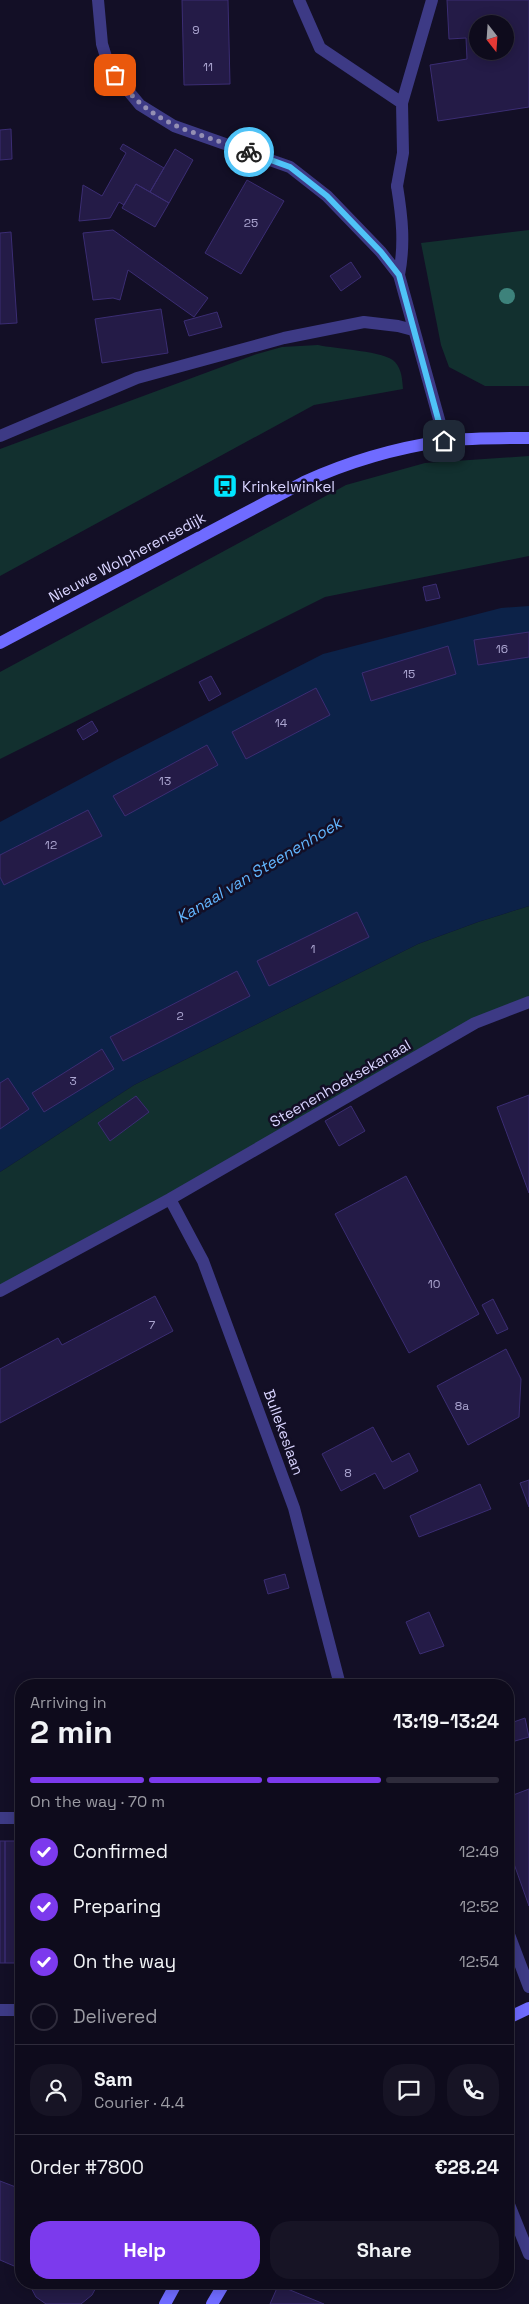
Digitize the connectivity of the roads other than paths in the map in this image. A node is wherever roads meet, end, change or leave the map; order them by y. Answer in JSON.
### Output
{"nodes":[{"id":1,"x":98,"y":0,"type":"edge"},
{"id":2,"x":299,"y":0,"type":"edge"},
{"id":3,"x":432,"y":0,"type":"edge"},
{"id":4,"x":402,"y":103,"type":"junction"},
{"id":5,"x":399,"y":275,"type":"junction"},
{"id":6,"x":414,"y":330,"type":"junction"},
{"id":7,"x":0,"y":436,"type":"edge"},
{"id":8,"x":529,"y":438,"type":"edge"},
{"id":9,"x":444,"y":441,"type":"junction"},
{"id":10,"x":0,"y":643,"type":"edge"},
{"id":11,"x":529,"y":1002,"type":"edge"},
{"id":12,"x":170,"y":1199,"type":"junction"},
{"id":13,"x":0,"y":1291,"type":"edge"},
{"id":14,"x":338,"y":1679,"type":"edge"},
{"id":15,"x":0,"y":1818,"type":"edge"},
{"id":16,"x":15,"y":1818,"type":"edge"},
{"id":17,"x":514,"y":1963,"type":"edge"},
{"id":18,"x":529,"y":1987,"type":"edge"},
{"id":19,"x":529,"y":2008,"type":"edge"},
{"id":20,"x":0,"y":2010,"type":"edge"},
{"id":21,"x":15,"y":2010,"type":"edge"},
{"id":22,"x":514,"y":2015,"type":"edge"},
{"id":23,"x":514,"y":2217,"type":"edge"},
{"id":24,"x":529,"y":2254,"type":"edge"},
{"id":25,"x":173,"y":2289,"type":"edge"},
{"id":26,"x":221,"y":2289,"type":"edge"},
{"id":27,"x":165,"y":2304,"type":"edge"},
{"id":28,"x":212,"y":2304,"type":"edge"}],
"edges":[{"from":1,"to":5,"type":"street"},
{"from":2,"to":4,"type":"street"},
{"from":3,"to":4,"type":"street"},
{"from":4,"to":5,"type":"street"},
{"from":5,"to":6,"type":"street"},
{"from":6,"to":7,"type":"street"},
{"from":6,"to":9,"type":"street"},
{"from":8,"to":9,"type":"street","name":"Nieuwe Wolpherensedijk"},
{"from":9,"to":10,"type":"street","name":"Nieuwe Wolpherensedijk"},
{"from":11,"to":12,"type":"street","name":"Steenenhoeksekanaal"},
{"from":12,"to":13,"type":"street","name":"Steenenhoeksekanaal"},
{"from":12,"to":14,"type":"street","name":"Bullekeslaan"},
{"from":15,"to":16,"type":"street"},
{"from":17,"to":18,"type":"street"},
{"from":19,"to":22,"type":"street"},
{"from":20,"to":21,"type":"street"},
{"from":23,"to":24,"type":"street"},
{"from":25,"to":27,"type":"street"},
{"from":26,"to":28,"type":"street"}]}
